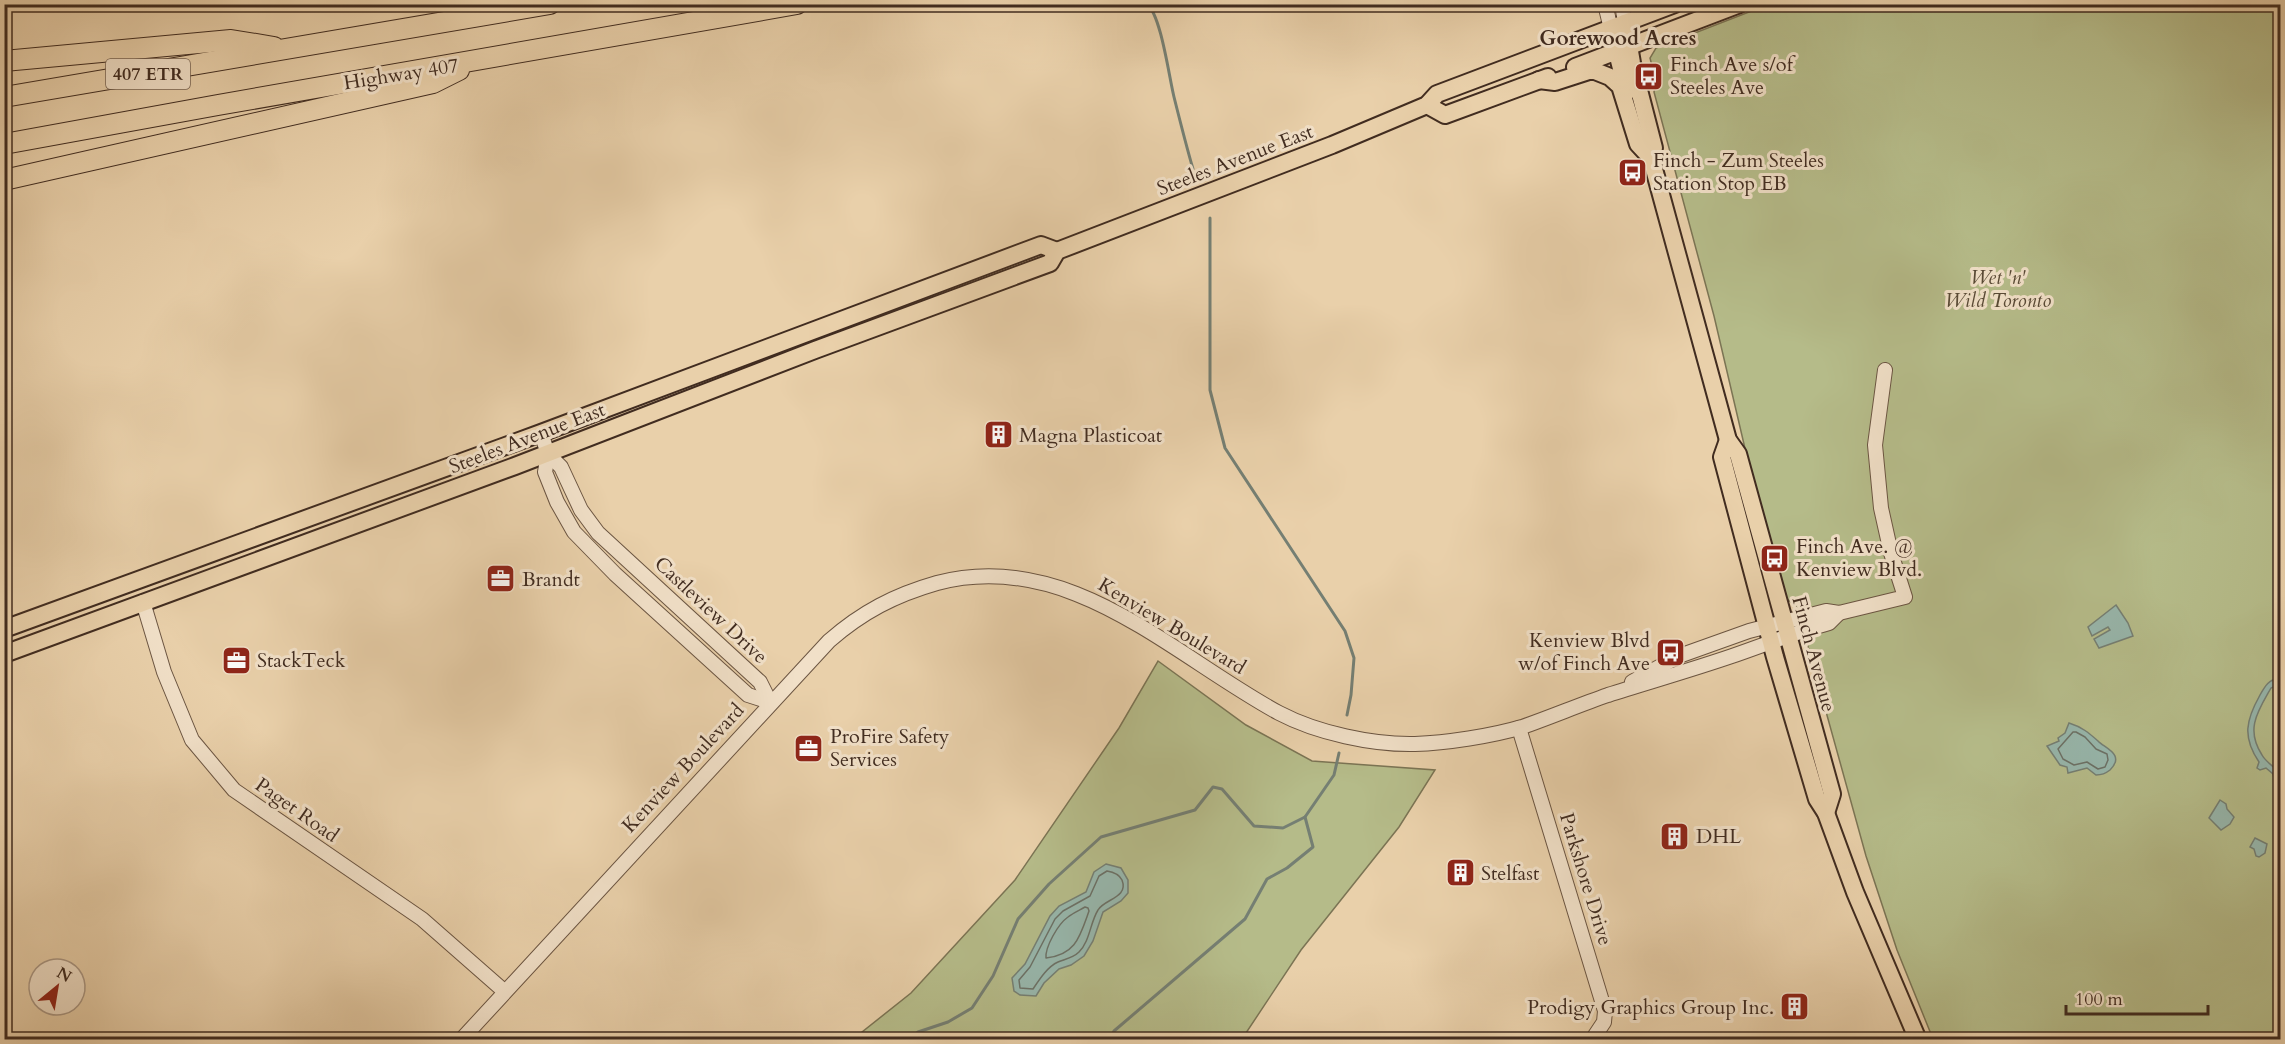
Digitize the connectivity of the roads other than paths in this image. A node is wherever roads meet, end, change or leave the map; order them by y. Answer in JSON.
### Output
{"nodes":[{"id":1,"x":550,"y":4,"type":"edge"},
{"id":2,"x":797,"y":4,"type":"edge"},
{"id":3,"x":1605,"y":4,"type":"edge"},
{"id":4,"x":1622,"y":4,"type":"edge"},
{"id":5,"x":1675,"y":4,"type":"edge"},
{"id":6,"x":1740,"y":4,"type":"edge"},
{"id":7,"x":1618,"y":26,"type":"junction"},
{"id":8,"x":1623,"y":49,"type":"junction"},
{"id":9,"x":292,"y":50,"type":"junction"},
{"id":10,"x":4,"y":61,"type":"edge"},
{"id":11,"x":475,"y":62,"type":"junction"},
{"id":12,"x":1539,"y":80,"type":"junction"},
{"id":13,"x":4,"y":97,"type":"edge"},
{"id":14,"x":1427,"y":105,"type":"junction"},
{"id":15,"x":4,"y":144,"type":"edge"},
{"id":16,"x":1647,"y":154,"type":"junction"},
{"id":17,"x":4,"y":180,"type":"edge"},
{"id":18,"x":1057,"y":251,"type":"junction"},
{"id":19,"x":1885,"y":370,"type":"dead end"},
{"id":20,"x":541,"y":433,"type":"junction"},
{"id":21,"x":1728,"y":440,"type":"junction"},
{"id":22,"x":548,"y":454,"type":"junction"},
{"id":23,"x":628,"y":560,"type":"junction"},
{"id":24,"x":615,"y":574,"type":"junction"},
{"id":25,"x":143,"y":602,"type":"junction"},
{"id":26,"x":4,"y":629,"type":"edge"},
{"id":27,"x":1786,"y":629,"type":"junction"},
{"id":28,"x":1769,"y":634,"type":"junction"},
{"id":29,"x":4,"y":654,"type":"edge"},
{"id":30,"x":770,"y":702,"type":"junction"},
{"id":31,"x":1519,"y":728,"type":"junction"},
{"id":32,"x":1826,"y":813,"type":"junction"},
{"id":33,"x":504,"y":991,"type":"junction"},
{"id":34,"x":461,"y":1040,"type":"edge"},
{"id":35,"x":1592,"y":1040,"type":"edge"},
{"id":36,"x":1918,"y":1040,"type":"edge"}],
"edges":[{"from":1,"to":9,"type":"highway","number":"407 ETR"},
{"from":2,"to":11,"type":"highway","name":"Highway 407","number":"407 ETR"},
{"from":3,"to":7,"type":"street"},
{"from":4,"to":7,"type":"street"},
{"from":5,"to":7,"type":"main road","name":"Steeles Avenue East"},
{"from":6,"to":8,"type":"main road"},
{"from":7,"to":8,"type":"main road","name":"Finch Avenue"},
{"from":7,"to":14,"type":"main road","name":"Steeles Avenue East"},
{"from":8,"to":12,"type":"main road"},
{"from":8,"to":16,"type":"main road","name":"Finch Avenue"},
{"from":9,"to":10,"type":"highway"},
{"from":9,"to":13,"type":"highway","number":"407 ETR"},
{"from":11,"to":15,"type":"highway","name":"Highway 407","number":"407 ETR"},
{"from":11,"to":17,"type":"highway"},
{"from":12,"to":14,"type":"main road"},
{"from":12,"to":16,"type":"main road"},
{"from":14,"to":18,"type":"main road","name":"Steeles Avenue East"},
{"from":16,"to":21,"type":"main road","name":"Finch Avenue"},
{"from":18,"to":20,"type":"main road","name":"Steeles Avenue East"},
{"from":18,"to":22,"type":"main road","name":"Steeles Avenue East"},
{"from":19,"to":27,"type":"street","name":"Kenview Boulevard"},
{"from":20,"to":22,"type":"street","name":"Castleview Drive"},
{"from":20,"to":26,"type":"main road","name":"Steeles Avenue East"},
{"from":21,"to":27,"type":"main road","name":"Finch Avenue"},
{"from":21,"to":28,"type":"main road","name":"Finch Avenue"},
{"from":22,"to":23,"type":"street","name":"Castleview Drive"},
{"from":22,"to":24,"type":"street","name":"Castleview Drive"},
{"from":22,"to":25,"type":"main road","name":"Steeles Avenue East"},
{"from":23,"to":24,"type":"street","name":"Castleview Drive"},
{"from":23,"to":30,"type":"street","name":"Castleview Drive"},
{"from":24,"to":30,"type":"street","name":"Castleview Drive"},
{"from":25,"to":29,"type":"main road","name":"Steeles Avenue East"},
{"from":25,"to":33,"type":"street","name":"Paget Road"},
{"from":27,"to":28,"type":"street","name":"Kenview Boulevard"},
{"from":27,"to":32,"type":"main road","name":"Finch Avenue"},
{"from":28,"to":31,"type":"street","name":"Kenview Boulevard"},
{"from":28,"to":32,"type":"main road","name":"Finch Avenue"},
{"from":30,"to":31,"type":"street","name":"Kenview Boulevard"},
{"from":30,"to":33,"type":"street","name":"Kenview Boulevard"},
{"from":31,"to":35,"type":"street","name":"Parkshore Drive"},
{"from":32,"to":36,"type":"main road","name":"Finch Avenue"},
{"from":33,"to":34,"type":"street","name":"Kenview Boulevard"}]}
